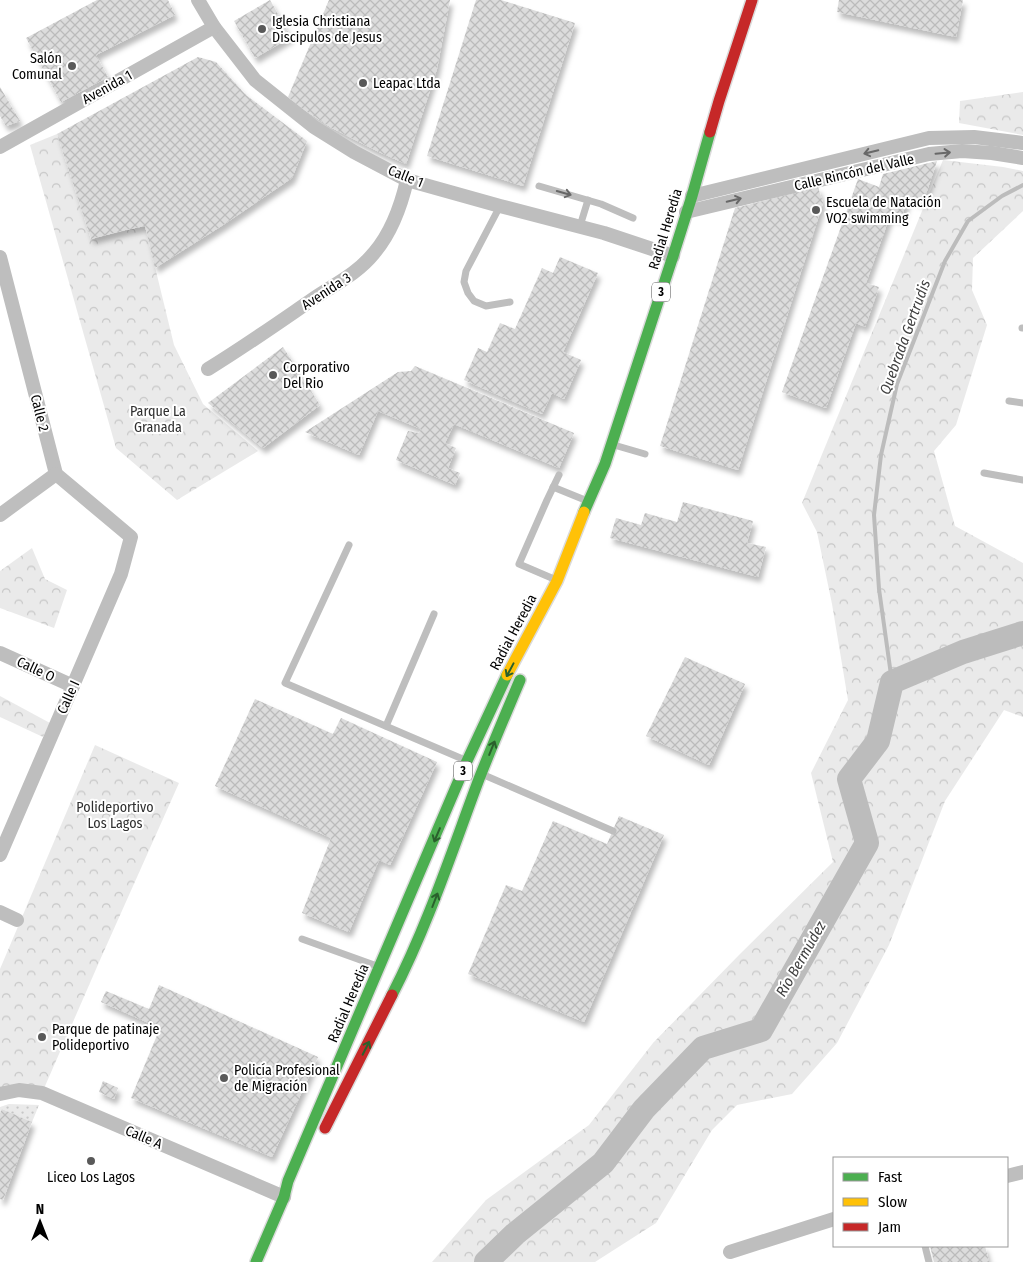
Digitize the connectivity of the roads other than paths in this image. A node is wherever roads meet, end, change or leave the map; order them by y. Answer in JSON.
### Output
{"nodes":[{"id":1,"x":198,"y":0,"type":"edge"},
{"id":2,"x":752,"y":0,"type":"edge"},
{"id":3,"x":214,"y":27,"type":"junction"},
{"id":4,"x":1023,"y":142,"type":"edge"},
{"id":5,"x":0,"y":147,"type":"edge"},
{"id":6,"x":1023,"y":158,"type":"edge"},
{"id":7,"x":407,"y":180,"type":"junction"},
{"id":8,"x":539,"y":186,"type":"dead end"},
{"id":9,"x":692,"y":196,"type":"junction"},
{"id":10,"x":588,"y":200,"type":"junction"},
{"id":11,"x":500,"y":206,"type":"junction"},
{"id":12,"x":686,"y":212,"type":"junction"},
{"id":13,"x":633,"y":218,"type":"dead end"},
{"id":14,"x":580,"y":226,"type":"junction"},
{"id":15,"x":0,"y":256,"type":"edge"},
{"id":16,"x":672,"y":256,"type":"junction"},
{"id":17,"x":510,"y":302,"type":"dead end"},
{"id":18,"x":208,"y":369,"type":"dead end"},
{"id":19,"x":1008,"y":401,"type":"dead end"},
{"id":20,"x":1023,"y":404,"type":"edge"},
{"id":21,"x":611,"y":444,"type":"junction"},
{"id":22,"x":645,"y":454,"type":"dead end"},
{"id":23,"x":56,"y":474,"type":"junction"},
{"id":24,"x":984,"y":474,"type":"dead end"},
{"id":25,"x":559,"y":475,"type":"dead end"},
{"id":26,"x":1023,"y":480,"type":"edge"},
{"id":27,"x":553,"y":487,"type":"junction"},
{"id":28,"x":588,"y":501,"type":"junction"},
{"id":29,"x":0,"y":515,"type":"edge"},
{"id":30,"x":349,"y":545,"type":"dead end"},
{"id":31,"x":557,"y":581,"type":"junction"},
{"id":32,"x":434,"y":614,"type":"dead end"},
{"id":33,"x":0,"y":652,"type":"edge"},
{"id":34,"x":73,"y":686,"type":"junction"},
{"id":35,"x":386,"y":726,"type":"junction"},
{"id":36,"x":467,"y":761,"type":"junction"},
{"id":37,"x":481,"y":774,"type":"junction"},
{"id":38,"x":5,"y":829,"type":"edge"},
{"id":39,"x":613,"y":831,"type":"dead end"},
{"id":40,"x":0,"y":855,"type":"edge"},
{"id":41,"x":423,"y":898,"type":"dead end"},
{"id":42,"x":0,"y":912,"type":"edge"},
{"id":43,"x":16,"y":920,"type":"dead end"},
{"id":44,"x":302,"y":938,"type":"dead end"},
{"id":45,"x":400,"y":952,"type":"dead end"},
{"id":46,"x":380,"y":967,"type":"junction"},
{"id":47,"x":404,"y":972,"type":"junction"},
{"id":48,"x":0,"y":1094,"type":"edge"},
{"id":49,"x":294,"y":1166,"type":"junction"},
{"id":50,"x":1023,"y":1172,"type":"edge"},
{"id":51,"x":1008,"y":1176,"type":"edge"},
{"id":52,"x":284,"y":1198,"type":"junction"},
{"id":53,"x":833,"y":1219,"type":"edge"},
{"id":54,"x":926,"y":1247,"type":"edge"},
{"id":55,"x":730,"y":1252,"type":"dead end"},
{"id":56,"x":256,"y":1262,"type":"edge"},
{"id":57,"x":929,"y":1262,"type":"edge"}],
"edges":[{"from":1,"to":3,"type":"street","name":"Calle 1"},
{"from":2,"to":9,"type":"main road","name":"Radial Heredia","number":"3"},
{"from":3,"to":5,"type":"street","name":"Avenida 1"},
{"from":3,"to":7,"type":"street","name":"Calle 1"},
{"from":4,"to":9,"type":"street","name":"Calle Rincón del Valle","one_way":true},
{"from":12,"to":6,"type":"street","name":"Calle Rincón del Valle","one_way":true},
{"from":7,"to":11,"type":"street","name":"Calle 1"},
{"from":7,"to":18,"type":"street","name":"Avenida 3"},
{"from":8,"to":10,"type":"lane","one_way":true},
{"from":9,"to":12,"type":"main road","name":"Radial Heredia","number":"3"},
{"from":10,"to":13,"type":"lane"},
{"from":10,"to":14,"type":"lane"},
{"from":11,"to":14,"type":"street","name":"Calle 1"},
{"from":11,"to":17,"type":"lane"},
{"from":12,"to":16,"type":"main road","name":"Radial Heredia","number":"3"},
{"from":14,"to":16,"type":"street","name":"Calle 1"},
{"from":15,"to":23,"type":"street","name":"Calle 2"},
{"from":16,"to":21,"type":"main road","name":"Radial Heredia","number":"3"},
{"from":19,"to":20,"type":"lane"},
{"from":21,"to":22,"type":"lane"},
{"from":21,"to":28,"type":"main road","name":"Radial Heredia","number":"3"},
{"from":23,"to":29,"type":"street"},
{"from":23,"to":34,"type":"street","name":"Calle I"},
{"from":24,"to":26,"type":"lane"},
{"from":25,"to":27,"type":"lane"},
{"from":27,"to":28,"type":"lane"},
{"from":27,"to":31,"type":"lane"},
{"from":28,"to":31,"type":"main road","name":"Radial Heredia","number":"3"},
{"from":30,"to":35,"type":"lane"},
{"from":31,"to":36,"type":"main road","name":"Radial Heredia","number":"3","one_way":true},
{"from":37,"to":31,"type":"main road","one_way":true},
{"from":32,"to":35,"type":"lane"},
{"from":33,"to":34,"type":"street","name":"Calle O"},
{"from":34,"to":38,"type":"street","name":"Calle I"},
{"from":35,"to":36,"type":"lane"},
{"from":36,"to":41,"type":"main road"},
{"from":36,"to":46,"type":"main road","name":"Radial Heredia","number":"3","one_way":true},
{"from":37,"to":39,"type":"lane"},
{"from":47,"to":37,"type":"main road","one_way":true},
{"from":38,"to":40,"type":"street","name":"Calle I"},
{"from":42,"to":43,"type":"street"},
{"from":44,"to":46,"type":"lane"},
{"from":45,"to":47,"type":"main road"},
{"from":46,"to":49,"type":"main road","name":"Radial Heredia","number":"3"},
{"from":47,"to":49,"type":"main road"},
{"from":52,"to":47,"type":"main road","one_way":true},
{"from":48,"to":52,"type":"street","name":"Calle A"},
{"from":49,"to":52,"type":"main road","name":"Radial Heredia","number":"3"},
{"from":50,"to":51,"type":"street"},
{"from":52,"to":56,"type":"main road","name":"Radial Heredia","number":"3"},
{"from":53,"to":55,"type":"street"},
{"from":54,"to":57,"type":"lane"}]}
